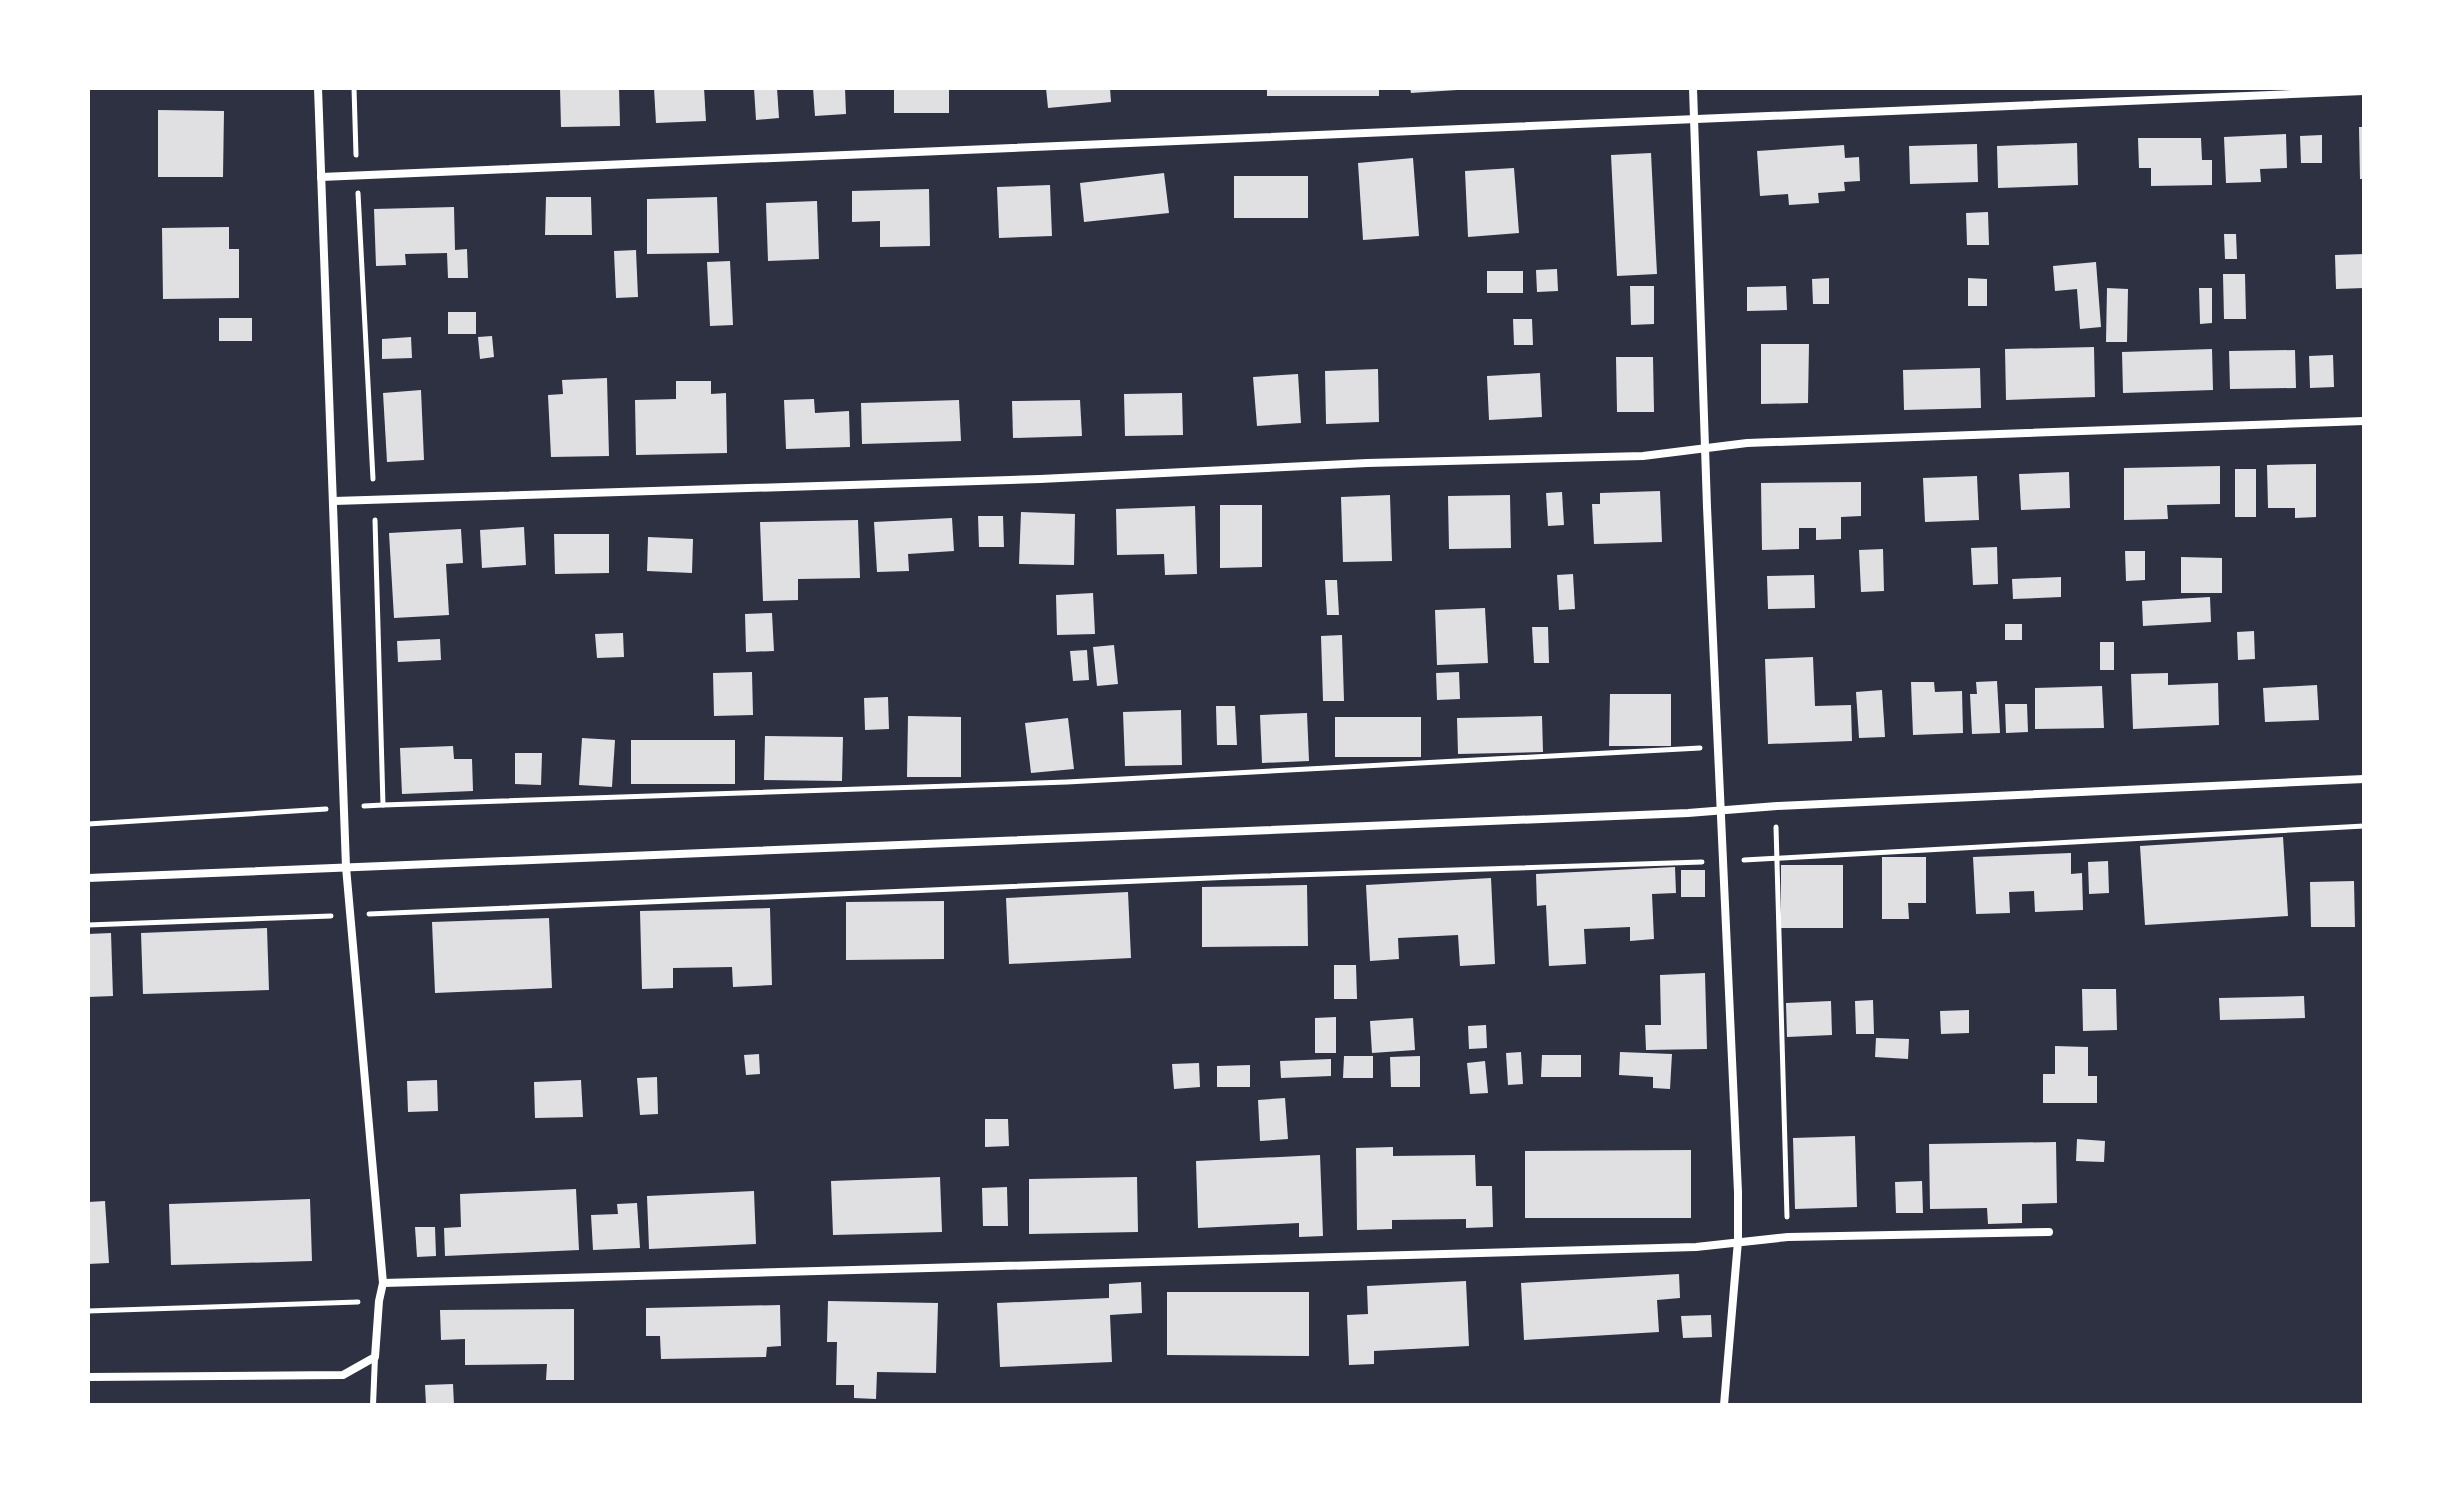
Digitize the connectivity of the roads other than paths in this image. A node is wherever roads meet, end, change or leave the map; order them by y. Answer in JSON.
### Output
{"nodes":[{"id":1,"x":318,"y":88,"type":"edge"},
{"id":2,"x":1693,"y":88,"type":"edge"},
{"id":3,"x":2364,"y":91,"type":"edge"},
{"id":4,"x":1695,"y":120,"type":"junction"},
{"id":5,"x":321,"y":177,"type":"junction"},
{"id":6,"x":2364,"y":421,"type":"edge"},
{"id":7,"x":1705,"y":448,"type":"junction"},
{"id":8,"x":334,"y":501,"type":"junction"},
{"id":9,"x":2364,"y":779,"type":"edge"},
{"id":10,"x":1722,"y":812,"type":"junction"},
{"id":11,"x":346,"y":867,"type":"junction"},
{"id":12,"x":88,"y":878,"type":"edge"},
{"id":13,"x":2049,"y":1232,"type":"dead end"},
{"id":14,"x":1738,"y":1241,"type":"junction"},
{"id":15,"x":383,"y":1283,"type":"junction"},
{"id":16,"x":375,"y":1357,"type":"junction"},
{"id":17,"x":88,"y":1377,"type":"edge"},
{"id":18,"x":373,"y":1405,"type":"edge"},
{"id":19,"x":1724,"y":1405,"type":"edge"}],
"edges":[{"from":1,"to":5,"type":"street"},
{"from":2,"to":4,"type":"street"},
{"from":3,"to":4,"type":"street"},
{"from":4,"to":5,"type":"street"},
{"from":4,"to":7,"type":"street"},
{"from":5,"to":8,"type":"street"},
{"from":6,"to":7,"type":"street"},
{"from":7,"to":8,"type":"street"},
{"from":7,"to":10,"type":"street"},
{"from":8,"to":11,"type":"street"},
{"from":9,"to":10,"type":"street"},
{"from":10,"to":11,"type":"street"},
{"from":10,"to":14,"type":"street"},
{"from":11,"to":12,"type":"street"},
{"from":11,"to":15,"type":"street"},
{"from":13,"to":14,"type":"street"},
{"from":14,"to":15,"type":"street"},
{"from":14,"to":19,"type":"street"},
{"from":15,"to":16,"type":"street"},
{"from":16,"to":17,"type":"street"},
{"from":16,"to":18,"type":"lane"}]}
